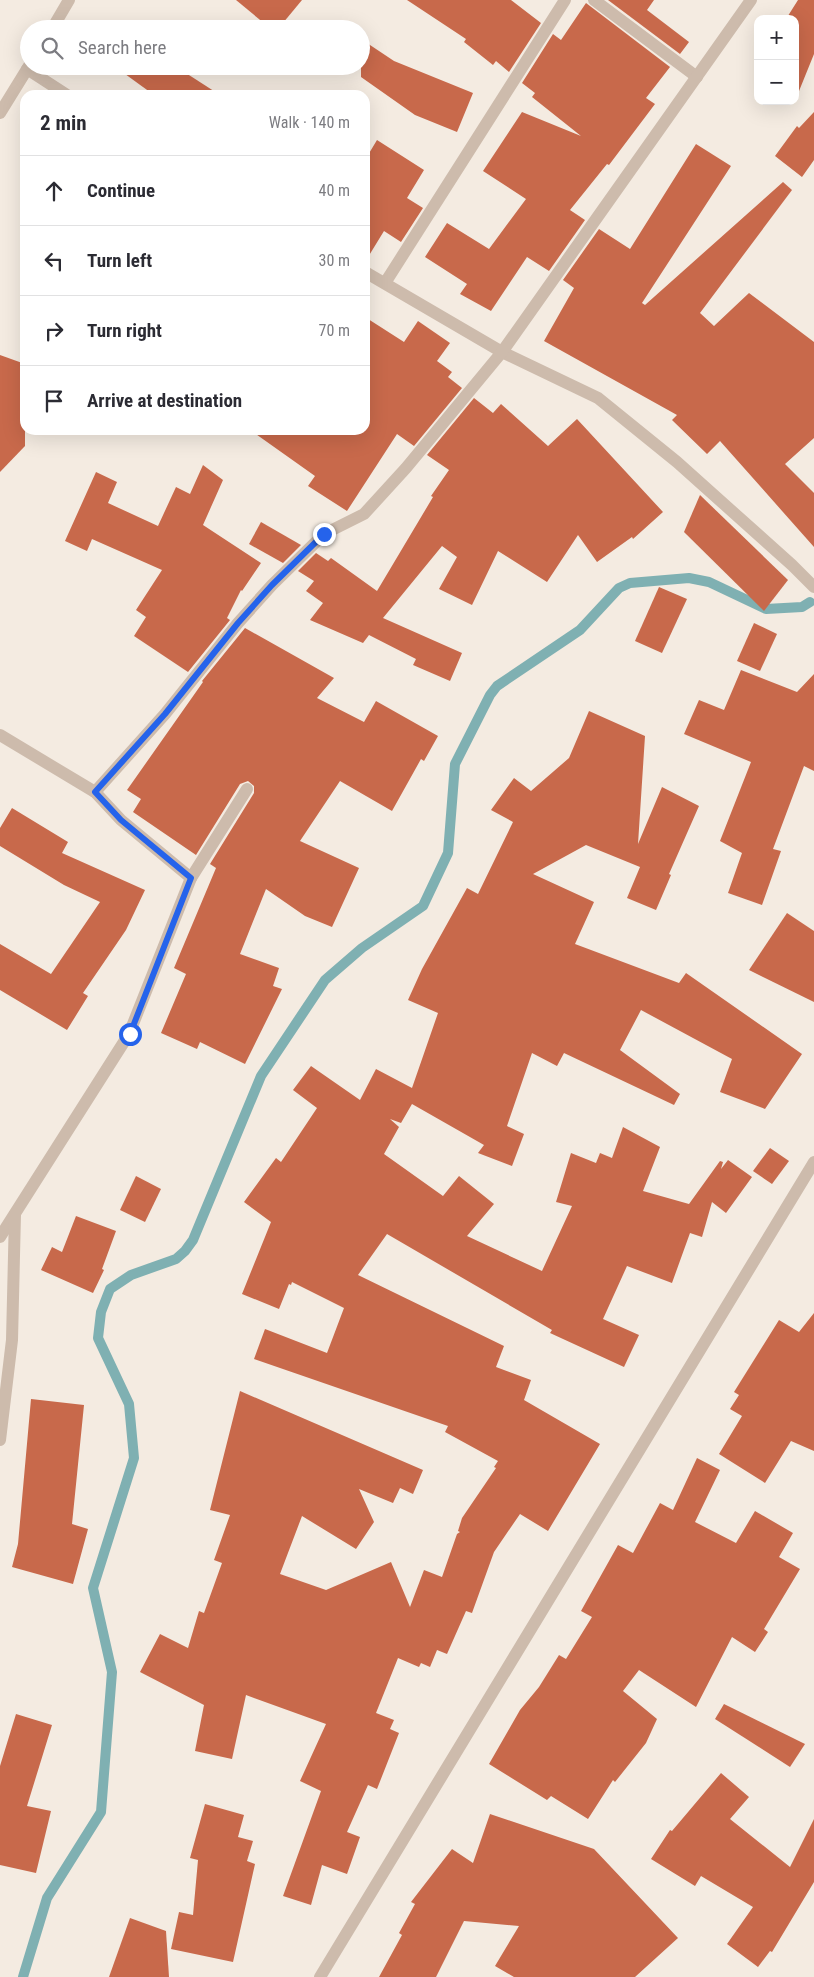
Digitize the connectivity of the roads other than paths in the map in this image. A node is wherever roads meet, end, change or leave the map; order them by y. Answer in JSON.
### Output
{"nodes":[{"id":1,"x":69,"y":0,"type":"edge"},
{"id":2,"x":565,"y":0,"type":"edge"},
{"id":3,"x":594,"y":0,"type":"edge"},
{"id":4,"x":751,"y":0,"type":"edge"},
{"id":5,"x":57,"y":20,"type":"edge"},
{"id":6,"x":24,"y":75,"type":"edge"},
{"id":7,"x":38,"y":75,"type":"edge"},
{"id":8,"x":697,"y":77,"type":"junction"},
{"id":9,"x":60,"y":90,"type":"edge"},
{"id":10,"x":0,"y":113,"type":"edge"},
{"id":11,"x":370,"y":275,"type":"edge"},
{"id":12,"x":385,"y":283,"type":"junction"},
{"id":13,"x":502,"y":352,"type":"junction"},
{"id":14,"x":811,"y":579,"type":"edge"},
{"id":15,"x":0,"y":735,"type":"edge"},
{"id":16,"x":247,"y":789,"type":"dead end"},
{"id":17,"x":95,"y":792,"type":"junction"},
{"id":18,"x":191,"y":878,"type":"junction"},
{"id":19,"x":814,"y":1162,"type":"edge"},
{"id":20,"x":15,"y":1214,"type":"junction"},
{"id":21,"x":0,"y":1238,"type":"edge"},
{"id":22,"x":0,"y":1440,"type":"edge"},
{"id":23,"x":320,"y":1977,"type":"edge"}],
"edges":[{"from":1,"to":5,"type":"street"},
{"from":2,"to":12,"type":"street"},
{"from":3,"to":8,"type":"street"},
{"from":4,"to":8,"type":"street"},
{"from":6,"to":10,"type":"street"},
{"from":7,"to":9,"type":"street"},
{"from":8,"to":13,"type":"street"},
{"from":11,"to":12,"type":"street"},
{"from":12,"to":13,"type":"street"},
{"from":13,"to":14,"type":"street"},
{"from":13,"to":17,"type":"street"},
{"from":15,"to":17,"type":"street"},
{"from":16,"to":18,"type":"street"},
{"from":17,"to":18,"type":"street"},
{"from":18,"to":20,"type":"street"},
{"from":19,"to":23,"type":"street"},
{"from":20,"to":21,"type":"street"},
{"from":20,"to":22,"type":"street"}]}
